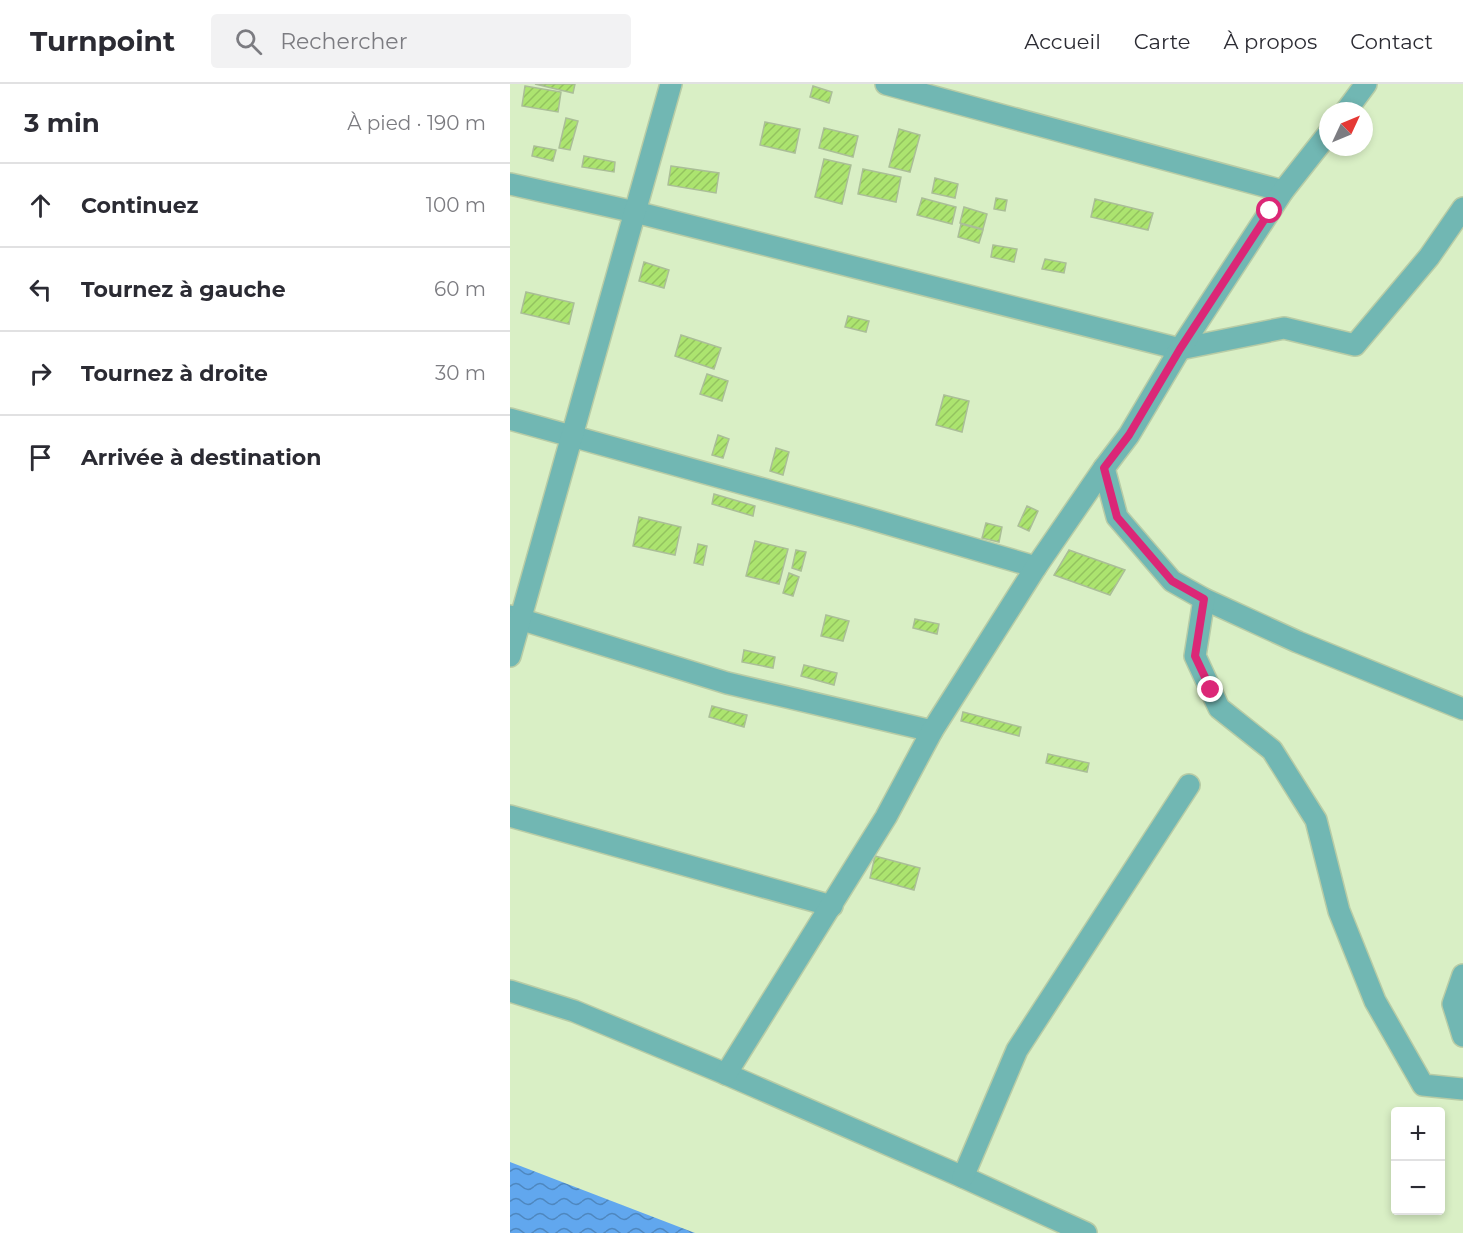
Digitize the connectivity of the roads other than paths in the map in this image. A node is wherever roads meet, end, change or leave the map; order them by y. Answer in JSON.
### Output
{"nodes":[{"id":1,"x":671,"y":84,"type":"edge"},
{"id":2,"x":886,"y":84,"type":"edge"},
{"id":3,"x":1366,"y":84,"type":"edge"},
{"id":4,"x":1353,"y":102,"type":"edge"},
{"id":5,"x":1319,"y":145,"type":"edge"},
{"id":6,"x":510,"y":184,"type":"edge"},
{"id":7,"x":1283,"y":191,"type":"junction"},
{"id":8,"x":1463,"y":208,"type":"edge"},
{"id":9,"x":635,"y":212,"type":"junction"},
{"id":10,"x":1180,"y":349,"type":"junction"},
{"id":11,"x":510,"y":419,"type":"edge"},
{"id":12,"x":571,"y":437,"type":"junction"},
{"id":13,"x":1104,"y":468,"type":"junction"},
{"id":14,"x":1036,"y":567,"type":"junction"},
{"id":15,"x":1204,"y":599,"type":"junction"},
{"id":16,"x":515,"y":617,"type":"edge"},
{"id":17,"x":510,"y":656,"type":"edge"},
{"id":18,"x":1463,"y":709,"type":"edge"},
{"id":19,"x":932,"y":731,"type":"junction"},
{"id":20,"x":1189,"y":785,"type":"dead end"},
{"id":21,"x":510,"y":816,"type":"edge"},
{"id":22,"x":832,"y":906,"type":"junction"},
{"id":23,"x":1463,"y":975,"type":"edge"},
{"id":24,"x":510,"y":991,"type":"edge"},
{"id":25,"x":1463,"y":1036,"type":"edge"},
{"id":26,"x":726,"y":1074,"type":"junction"},
{"id":27,"x":1463,"y":1089,"type":"edge"},
{"id":28,"x":963,"y":1178,"type":"junction"},
{"id":29,"x":1086,"y":1233,"type":"edge"}],
"edges":[{"from":1,"to":9,"type":"street"},
{"from":2,"to":7,"type":"street"},
{"from":3,"to":4,"type":"street"},
{"from":5,"to":7,"type":"street"},
{"from":6,"to":9,"type":"street"},
{"from":7,"to":10,"type":"street"},
{"from":8,"to":10,"type":"street"},
{"from":9,"to":10,"type":"street"},
{"from":9,"to":12,"type":"street"},
{"from":10,"to":13,"type":"street"},
{"from":11,"to":12,"type":"street"},
{"from":12,"to":14,"type":"street"},
{"from":12,"to":16,"type":"street"},
{"from":13,"to":14,"type":"street"},
{"from":13,"to":15,"type":"street"},
{"from":14,"to":19,"type":"street"},
{"from":15,"to":18,"type":"street"},
{"from":15,"to":27,"type":"street"},
{"from":16,"to":17,"type":"street"},
{"from":16,"to":19,"type":"street"},
{"from":19,"to":22,"type":"street"},
{"from":20,"to":28,"type":"street"},
{"from":21,"to":22,"type":"street"},
{"from":22,"to":26,"type":"street"},
{"from":23,"to":25,"type":"street"},
{"from":24,"to":26,"type":"street"},
{"from":26,"to":28,"type":"street"},
{"from":28,"to":29,"type":"street"}]}
